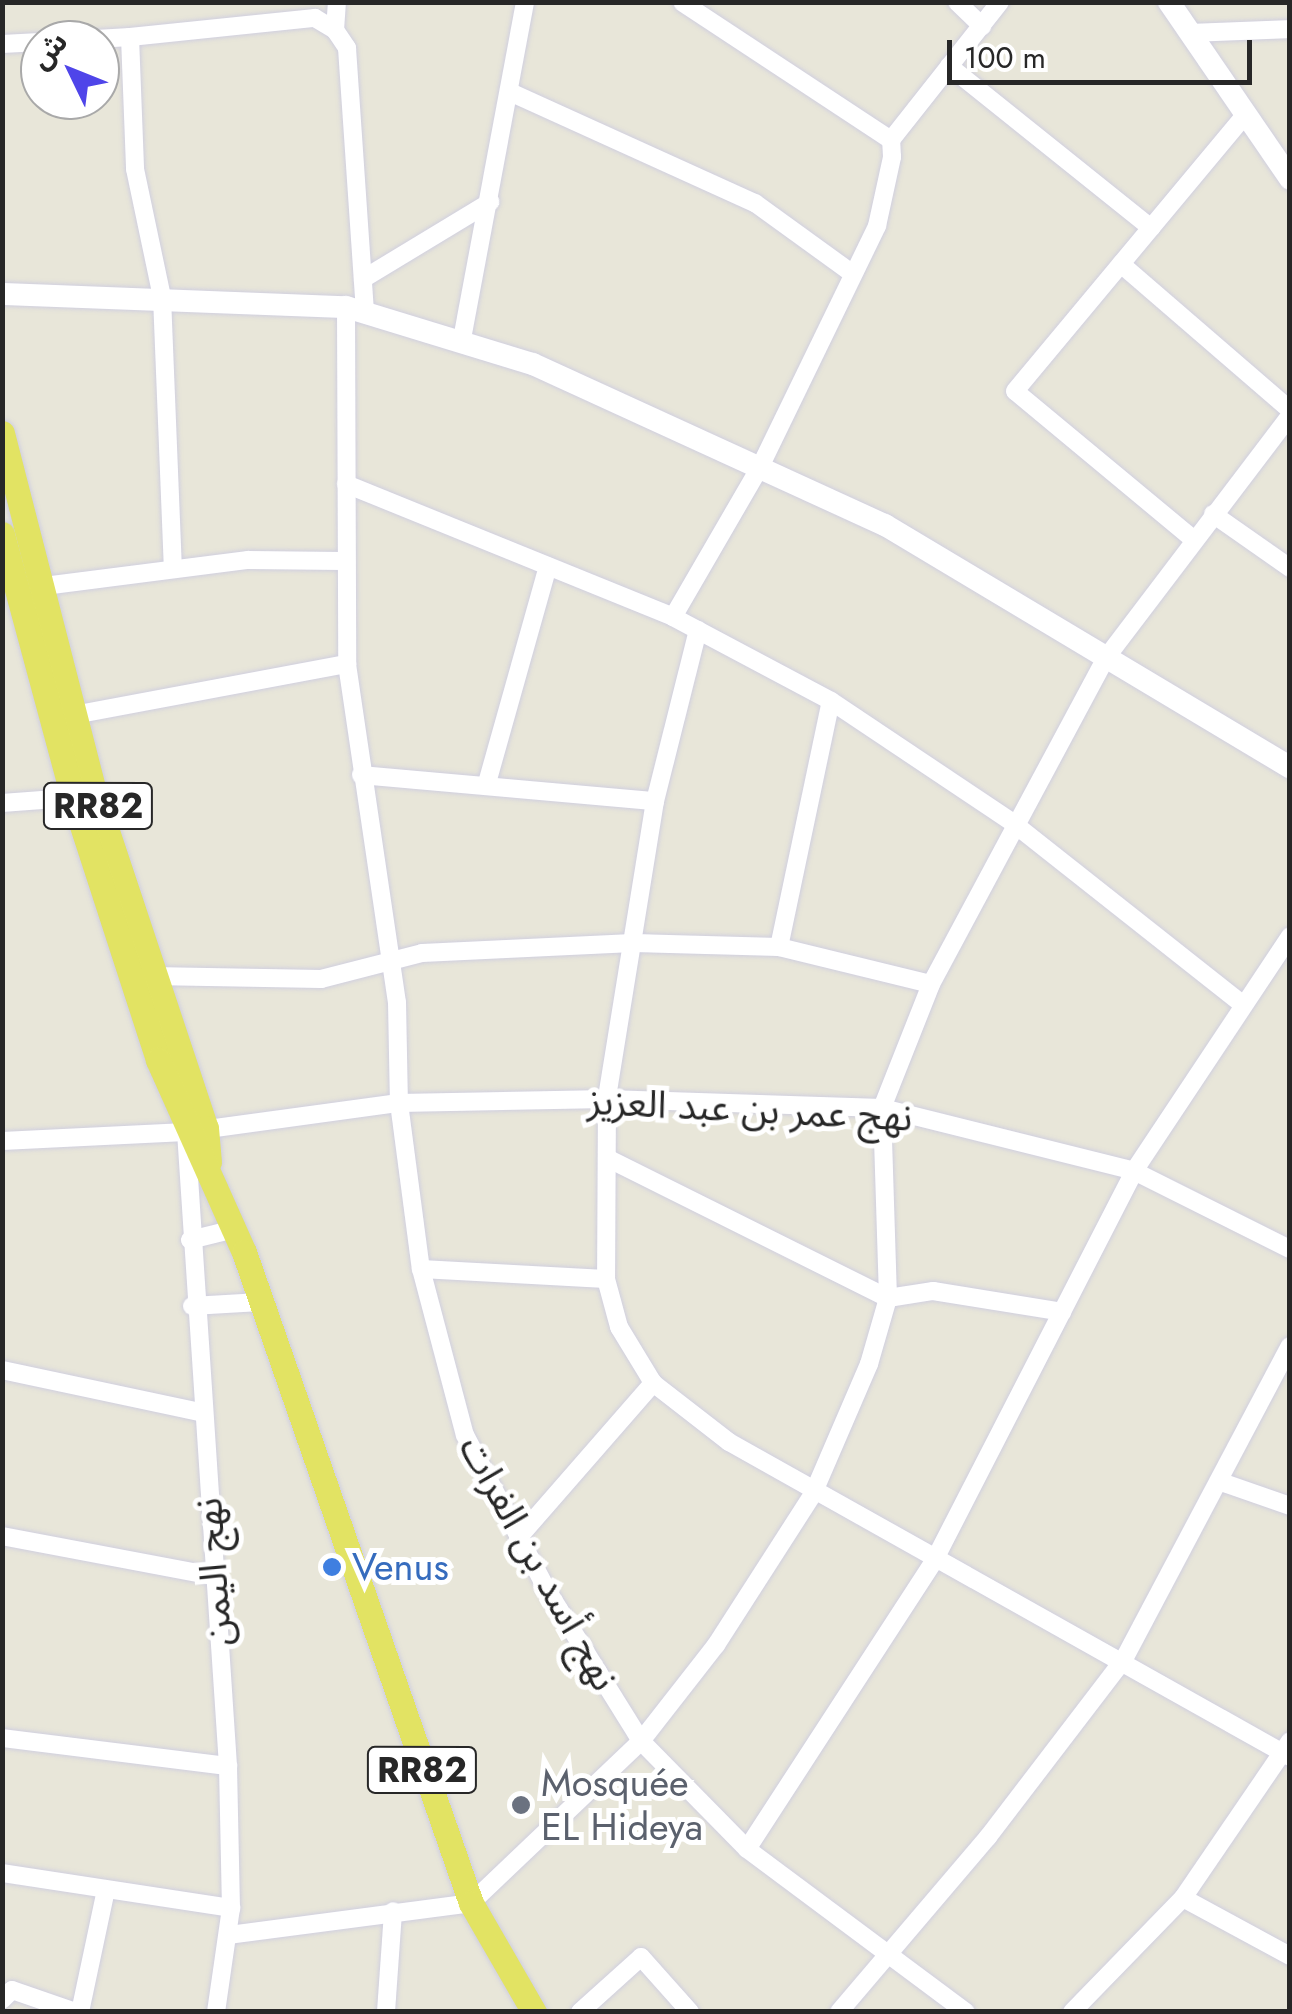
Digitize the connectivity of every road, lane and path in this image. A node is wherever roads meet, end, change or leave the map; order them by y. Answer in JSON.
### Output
{"nodes":[{"id":1,"x":337,"y":2,"type":"edge"},
{"id":2,"x":525,"y":2,"type":"edge"},
{"id":3,"x":682,"y":2,"type":"edge"},
{"id":4,"x":957,"y":2,"type":"edge"},
{"id":5,"x":1000,"y":2,"type":"edge"},
{"id":6,"x":1169,"y":2,"type":"edge"},
{"id":7,"x":982,"y":26,"type":"junction"},
{"id":8,"x":1290,"y":29,"type":"edge"},
{"id":9,"x":335,"y":30,"type":"junction"},
{"id":10,"x":1192,"y":32,"type":"junction"},
{"id":11,"x":130,"y":37,"type":"junction"},
{"id":12,"x":120,"y":38,"type":"edge"},
{"id":13,"x":949,"y":66,"type":"junction"},
{"id":14,"x":512,"y":92,"type":"junction"},
{"id":15,"x":1246,"y":114,"type":"junction"},
{"id":16,"x":891,"y":140,"type":"junction"},
{"id":17,"x":1290,"y":180,"type":"edge"},
{"id":18,"x":490,"y":202,"type":"junction"},
{"id":19,"x":1151,"y":228,"type":"junction"},
{"id":20,"x":1121,"y":264,"type":"junction"},
{"id":21,"x":853,"y":274,"type":"junction"},
{"id":22,"x":363,"y":280,"type":"junction"},
{"id":23,"x":2,"y":294,"type":"edge"},
{"id":24,"x":40,"y":296,"type":"junction"},
{"id":25,"x":162,"y":296,"type":"junction"},
{"id":26,"x":356,"y":310,"type":"junction"},
{"id":27,"x":2,"y":312,"type":"edge"},
{"id":28,"x":462,"y":340,"type":"junction"},
{"id":29,"x":1290,"y":413,"type":"edge"},
{"id":30,"x":2,"y":434,"type":"edge"},
{"id":31,"x":761,"y":465,"type":"junction"},
{"id":32,"x":346,"y":484,"type":"junction"},
{"id":33,"x":1213,"y":514,"type":"junction"},
{"id":34,"x":2,"y":534,"type":"edge"},
{"id":35,"x":1194,"y":539,"type":"junction"},
{"id":36,"x":343,"y":561,"type":"junction"},
{"id":37,"x":548,"y":566,"type":"junction"},
{"id":38,"x":174,"y":568,"type":"junction"},
{"id":39,"x":1290,"y":568,"type":"edge"},
{"id":40,"x":44,"y":586,"type":"junction"},
{"id":41,"x":673,"y":617,"type":"junction"},
{"id":42,"x":698,"y":630,"type":"junction"},
{"id":43,"x":1106,"y":658,"type":"junction"},
{"id":44,"x":347,"y":664,"type":"junction"},
{"id":45,"x":831,"y":701,"type":"junction"},
{"id":46,"x":74,"y":715,"type":"junction"},
{"id":47,"x":1290,"y":767,"type":"edge"},
{"id":48,"x":361,"y":775,"type":"junction"},
{"id":49,"x":488,"y":783,"type":"junction"},
{"id":50,"x":84,"y":797,"type":"junction"},
{"id":51,"x":655,"y":801,"type":"junction"},
{"id":52,"x":2,"y":804,"type":"edge"},
{"id":53,"x":1012,"y":822,"type":"junction"},
{"id":54,"x":1290,"y":936,"type":"edge"},
{"id":55,"x":633,"y":942,"type":"junction"},
{"id":56,"x":779,"y":947,"type":"junction"},
{"id":57,"x":388,"y":962,"type":"junction"},
{"id":58,"x":151,"y":976,"type":"junction"},
{"id":59,"x":931,"y":984,"type":"junction"},
{"id":60,"x":1241,"y":1003,"type":"junction"},
{"id":61,"x":607,"y":1099,"type":"junction"},
{"id":62,"x":399,"y":1103,"type":"junction"},
{"id":63,"x":882,"y":1108,"type":"junction"},
{"id":64,"x":196,"y":1130,"type":"junction"},
{"id":65,"x":2,"y":1140,"type":"edge"},
{"id":66,"x":606,"y":1158,"type":"junction"},
{"id":67,"x":1134,"y":1171,"type":"junction"},
{"id":68,"x":235,"y":1229,"type":"junction"},
{"id":69,"x":190,"y":1240,"type":"junction"},
{"id":70,"x":1290,"y":1249,"type":"edge"},
{"id":71,"x":421,"y":1269,"type":"junction"},
{"id":72,"x":606,"y":1279,"type":"junction"},
{"id":73,"x":888,"y":1298,"type":"junction"},
{"id":74,"x":260,"y":1302,"type":"junction"},
{"id":75,"x":192,"y":1306,"type":"junction"},
{"id":76,"x":1062,"y":1312,"type":"junction"},
{"id":77,"x":1290,"y":1346,"type":"edge"},
{"id":78,"x":2,"y":1370,"type":"edge"},
{"id":79,"x":653,"y":1383,"type":"junction"},
{"id":80,"x":200,"y":1412,"type":"junction"},
{"id":81,"x":1224,"y":1483,"type":"junction"},
{"id":82,"x":813,"y":1494,"type":"junction"},
{"id":83,"x":1290,"y":1506,"type":"edge"},
{"id":84,"x":2,"y":1536,"type":"edge"},
{"id":85,"x":518,"y":1538,"type":"junction"},
{"id":86,"x":935,"y":1559,"type":"junction"},
{"id":87,"x":213,"y":1576,"type":"junction"},
{"id":88,"x":1124,"y":1659,"type":"junction"},
{"id":89,"x":2,"y":1738,"type":"edge"},
{"id":90,"x":641,"y":1741,"type":"junction"},
{"id":91,"x":1287,"y":1750,"type":"edge"},
{"id":92,"x":228,"y":1766,"type":"junction"},
{"id":93,"x":747,"y":1849,"type":"junction"},
{"id":94,"x":2,"y":1872,"type":"edge"},
{"id":95,"x":104,"y":1894,"type":"junction"},
{"id":96,"x":1183,"y":1898,"type":"junction"},
{"id":97,"x":471,"y":1904,"type":"junction"},
{"id":98,"x":231,"y":1908,"type":"junction"},
{"id":99,"x":393,"y":1911,"type":"junction"},
{"id":100,"x":230,"y":1935,"type":"junction"},
{"id":101,"x":889,"y":1955,"type":"junction"},
{"id":102,"x":1290,"y":1956,"type":"edge"},
{"id":103,"x":6,"y":1992,"type":"edge"},
{"id":104,"x":78,"y":2012,"type":"edge"},
{"id":105,"x":216,"y":2012,"type":"edge"},
{"id":106,"x":386,"y":2012,"type":"edge"},
{"id":107,"x":534,"y":2012,"type":"edge"},
{"id":108,"x":580,"y":2012,"type":"edge"},
{"id":109,"x":690,"y":2012,"type":"edge"},
{"id":110,"x":838,"y":2012,"type":"edge"},
{"id":111,"x":966,"y":2012,"type":"edge"},
{"id":112,"x":1072,"y":2012,"type":"edge"}],
"edges":[{"from":1,"to":9,"type":"street"},
{"from":2,"to":14,"type":"street"},
{"from":3,"to":16,"type":"street"},
{"from":4,"to":7,"type":"street"},
{"from":5,"to":7,"type":"street"},
{"from":6,"to":10,"type":"street"},
{"from":7,"to":13,"type":"street"},
{"from":8,"to":10,"type":"street"},
{"from":9,"to":11,"type":"street"},
{"from":9,"to":22,"type":"street","name":"نهج أسد بن الفرات"},
{"from":10,"to":15,"type":"street"},
{"from":11,"to":12,"type":"street"},
{"from":11,"to":25,"type":"street"},
{"from":13,"to":16,"type":"street"},
{"from":13,"to":19,"type":"street"},
{"from":14,"to":18,"type":"street"},
{"from":14,"to":21,"type":"street"},
{"from":15,"to":17,"type":"street"},
{"from":15,"to":19,"type":"street"},
{"from":16,"to":21,"type":"street"},
{"from":18,"to":22,"type":"street"},
{"from":18,"to":28,"type":"street"},
{"from":19,"to":20,"type":"street"},
{"from":20,"to":29,"type":"street"},
{"from":20,"to":35,"type":"street"},
{"from":21,"to":31,"type":"street"},
{"from":22,"to":26,"type":"street","name":"نهج أسد بن الفرات"},
{"from":23,"to":24,"type":"street"},
{"from":24,"to":25,"type":"street"},
{"from":24,"to":27,"type":"street"},
{"from":25,"to":26,"type":"street"},
{"from":25,"to":38,"type":"street"},
{"from":26,"to":28,"type":"street"},
{"from":26,"to":32,"type":"street","name":"نهج أسد بن الفرات"},
{"from":28,"to":31,"type":"street"},
{"from":29,"to":33,"type":"street"},
{"from":30,"to":40,"type":"main road","number":"RR82"},
{"from":31,"to":41,"type":"street"},
{"from":31,"to":43,"type":"street"},
{"from":32,"to":36,"type":"street","name":"نهج أسد بن الفرات"},
{"from":32,"to":37,"type":"street"},
{"from":33,"to":35,"type":"street"},
{"from":33,"to":39,"type":"street"},
{"from":34,"to":50,"type":"main road","number":"RR82"},
{"from":35,"to":43,"type":"street"},
{"from":36,"to":38,"type":"street"},
{"from":36,"to":44,"type":"street","name":"نهج أسد بن الفرات"},
{"from":37,"to":41,"type":"street"},
{"from":37,"to":49,"type":"street"},
{"from":38,"to":40,"type":"street"},
{"from":40,"to":46,"type":"main road","number":"RR82"},
{"from":41,"to":42,"type":"street"},
{"from":42,"to":45,"type":"street"},
{"from":42,"to":51,"type":"street"},
{"from":43,"to":47,"type":"street"},
{"from":43,"to":53,"type":"street"},
{"from":44,"to":46,"type":"street"},
{"from":44,"to":48,"type":"street","name":"نهج أسد بن الفرات"},
{"from":45,"to":53,"type":"street"},
{"from":45,"to":56,"type":"street"},
{"from":46,"to":50,"type":"main road","number":"RR82"},
{"from":48,"to":49,"type":"street"},
{"from":48,"to":57,"type":"street","name":"نهج أسد بن الفرات"},
{"from":49,"to":51,"type":"street"},
{"from":50,"to":52,"type":"street"},
{"from":50,"to":58,"type":"main road","number":"RR82"},
{"from":50,"to":64,"type":"main road","number":"RR82"},
{"from":51,"to":55,"type":"street"},
{"from":53,"to":59,"type":"street"},
{"from":53,"to":60,"type":"street"},
{"from":54,"to":60,"type":"street"},
{"from":55,"to":56,"type":"street"},
{"from":55,"to":57,"type":"street"},
{"from":55,"to":61,"type":"street"},
{"from":56,"to":59,"type":"street"},
{"from":57,"to":58,"type":"street"},
{"from":57,"to":62,"type":"street","name":"نهج أسد بن الفرات"},
{"from":58,"to":64,"type":"main road","number":"RR82"},
{"from":59,"to":63,"type":"street"},
{"from":60,"to":67,"type":"street"},
{"from":61,"to":62,"type":"street","name":"نهج عمر بن عبد العزيز"},
{"from":61,"to":63,"type":"street","name":"نهج عمر بن عبد العزيز"},
{"from":61,"to":66,"type":"street"},
{"from":62,"to":64,"type":"street","name":"نهج عمر بن عبد العزيز"},
{"from":62,"to":71,"type":"street","name":"نهج أسد بن الفرات"},
{"from":63,"to":67,"type":"street","name":"نهج عمر بن عبد العزيز"},
{"from":63,"to":73,"type":"street"},
{"from":64,"to":65,"type":"street","name":"نهج عمر بن عبد العزيز"},
{"from":64,"to":68,"type":"main road","number":"RR82"},
{"from":64,"to":69,"type":"street","name":"نهج اليمن"},
{"from":66,"to":72,"type":"street"},
{"from":66,"to":73,"type":"street"},
{"from":67,"to":70,"type":"street","name":"نهج عمر بن عبد العزيز"},
{"from":67,"to":76,"type":"street"},
{"from":68,"to":69,"type":"street"},
{"from":68,"to":74,"type":"main road","number":"RR82"},
{"from":69,"to":75,"type":"street","name":"نهج اليمن"},
{"from":71,"to":72,"type":"street"},
{"from":71,"to":85,"type":"street","name":"نهج أسد بن الفرات"},
{"from":72,"to":79,"type":"street"},
{"from":73,"to":76,"type":"street"},
{"from":73,"to":82,"type":"street"},
{"from":74,"to":75,"type":"street"},
{"from":74,"to":97,"type":"main road","number":"RR82"},
{"from":75,"to":80,"type":"street","name":"نهج اليمن"},
{"from":76,"to":86,"type":"street"},
{"from":77,"to":81,"type":"street"},
{"from":78,"to":80,"type":"street"},
{"from":79,"to":82,"type":"street"},
{"from":79,"to":85,"type":"street"},
{"from":80,"to":87,"type":"street","name":"نهج اليمن"},
{"from":81,"to":83,"type":"street"},
{"from":81,"to":88,"type":"street"},
{"from":82,"to":86,"type":"street"},
{"from":82,"to":90,"type":"street"},
{"from":84,"to":87,"type":"street"},
{"from":85,"to":90,"type":"street","name":"نهج أسد بن الفرات"},
{"from":86,"to":88,"type":"street"},
{"from":86,"to":93,"type":"street"},
{"from":87,"to":92,"type":"street","name":"نهج اليمن"},
{"from":88,"to":91,"type":"street"},
{"from":88,"to":101,"type":"street"},
{"from":89,"to":92,"type":"street"},
{"from":90,"to":93,"type":"street","name":"نهج أسد بن الفرات"},
{"from":90,"to":97,"type":"street"},
{"from":91,"to":96,"type":"street"},
{"from":92,"to":98,"type":"street","name":"نهج اليمن"},
{"from":93,"to":101,"type":"street","name":"نهج أسد بن الفرات"},
{"from":94,"to":95,"type":"street"},
{"from":95,"to":98,"type":"street"},
{"from":95,"to":104,"type":"street"},
{"from":96,"to":102,"type":"street"},
{"from":96,"to":112,"type":"street"},
{"from":97,"to":99,"type":"street"},
{"from":97,"to":107,"type":"main road","number":"RR82"},
{"from":98,"to":100,"type":"street","name":"نهج اليمن"},
{"from":99,"to":100,"type":"street"},
{"from":99,"to":106,"type":"street"},
{"from":100,"to":105,"type":"street","name":"نهج اليمن"},
{"from":101,"to":110,"type":"street"},
{"from":101,"to":111,"type":"street","name":"نهج أسد بن الفرات"},
{"from":103,"to":104,"type":"street"},
{"from":108,"to":109,"type":"street"}]}
